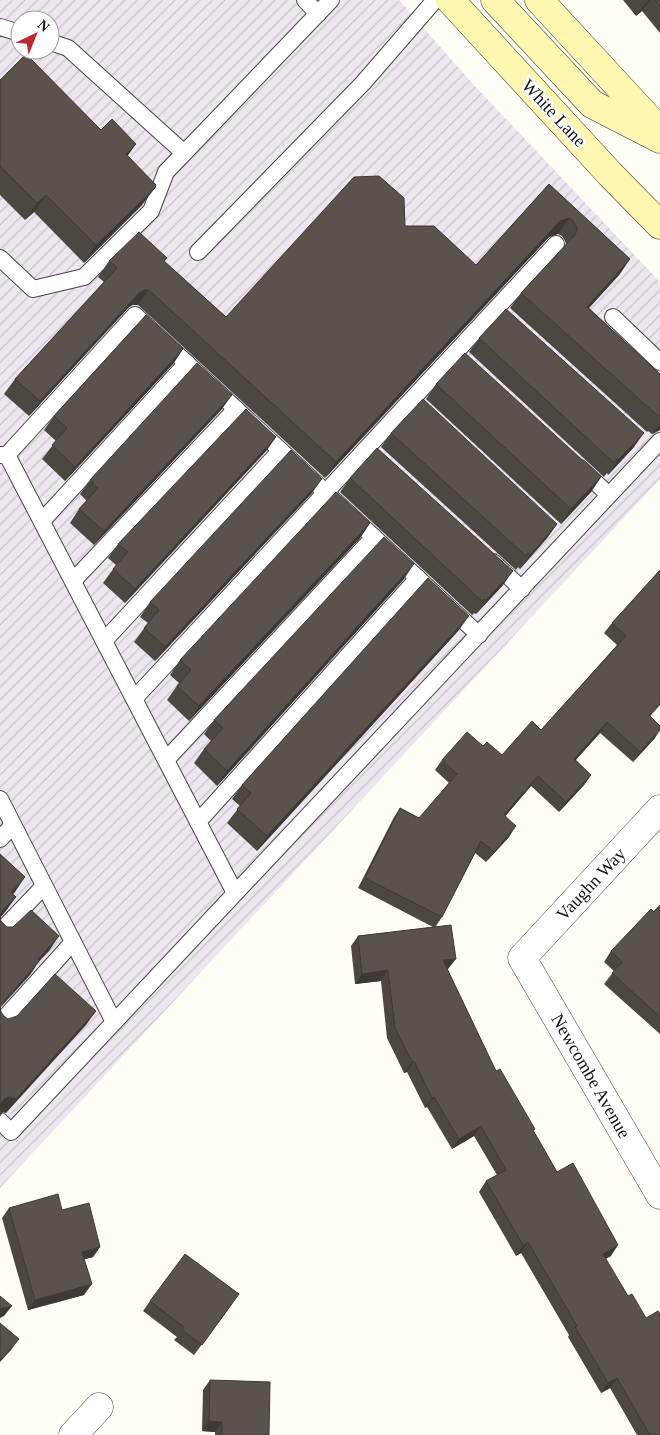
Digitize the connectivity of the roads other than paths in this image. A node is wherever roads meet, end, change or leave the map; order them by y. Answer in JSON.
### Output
{"nodes":[{"id":1,"x":305,"y":0,"type":"edge"},
{"id":2,"x":331,"y":0,"type":"edge"},
{"id":3,"x":435,"y":0,"type":"edge"},
{"id":4,"x":450,"y":0,"type":"edge"},
{"id":5,"x":495,"y":0,"type":"edge"},
{"id":6,"x":539,"y":0,"type":"edge"},
{"id":7,"x":318,"y":14,"type":"junction"},
{"id":8,"x":60,"y":45,"type":"edge"},
{"id":9,"x":660,"y":131,"type":"edge"},
{"id":10,"x":660,"y":139,"type":"edge"},
{"id":11,"x":184,"y":153,"type":"junction"},
{"id":12,"x":660,"y":225,"type":"edge"},
{"id":13,"x":556,"y":244,"type":"edge"},
{"id":14,"x":198,"y":252,"type":"dead end"},
{"id":15,"x":0,"y":258,"type":"edge"},
{"id":16,"x":496,"y":309,"type":"junction"},
{"id":17,"x":613,"y":317,"type":"dead end"},
{"id":18,"x":510,"y":322,"type":"edge"},
{"id":19,"x":455,"y":353,"type":"junction"},
{"id":20,"x":660,"y":362,"type":"edge"},
{"id":21,"x":187,"y":363,"type":"junction"},
{"id":22,"x":470,"y":367,"type":"edge"},
{"id":23,"x":412,"y":399,"type":"junction"},
{"id":24,"x":236,"y":409,"type":"junction"},
{"id":25,"x":426,"y":412,"type":"edge"},
{"id":26,"x":638,"y":438,"type":"edge"},
{"id":27,"x":656,"y":446,"type":"edge"},
{"id":28,"x":367,"y":448,"type":"junction"},
{"id":29,"x":280,"y":451,"type":"junction"},
{"id":30,"x":4,"y":455,"type":"edge"},
{"id":31,"x":565,"y":455,"type":"edge"},
{"id":32,"x":382,"y":461,"type":"edge"},
{"id":33,"x":326,"y":492,"type":"junction"},
{"id":34,"x":609,"y":495,"type":"junction"},
{"id":35,"x":42,"y":521,"type":"junction"},
{"id":36,"x":552,"y":529,"type":"edge"},
{"id":37,"x":374,"y":537,"type":"junction"},
{"id":38,"x":566,"y":542,"type":"junction"},
{"id":39,"x":478,"y":549,"type":"edge"},
{"id":40,"x":418,"y":578,"type":"junction"},
{"id":41,"x":73,"y":581,"type":"junction"},
{"id":42,"x":522,"y":589,"type":"junction"},
{"id":43,"x":479,"y":635,"type":"junction"},
{"id":44,"x":104,"y":641,"type":"junction"},
{"id":45,"x":134,"y":699,"type":"junction"},
{"id":46,"x":166,"y":760,"type":"junction"},
{"id":47,"x":0,"y":799,"type":"edge"},
{"id":48,"x":660,"y":809,"type":"edge"},
{"id":49,"x":198,"y":822,"type":"junction"},
{"id":50,"x":14,"y":825,"type":"junction"},
{"id":51,"x":0,"y":839,"type":"edge"},
{"id":52,"x":44,"y":886,"type":"junction"},
{"id":53,"x":235,"y":893,"type":"junction"},
{"id":54,"x":0,"y":932,"type":"edge"},
{"id":55,"x":73,"y":942,"type":"junction"},
{"id":56,"x":522,"y":958,"type":"joint"},
{"id":57,"x":114,"y":1022,"type":"junction"},
{"id":58,"x":0,"y":1023,"type":"edge"},
{"id":59,"x":0,"y":1121,"type":"edge"},
{"id":60,"x":660,"y":1195,"type":"edge"},
{"id":61,"x":99,"y":1407,"type":"dead end"},
{"id":62,"x":73,"y":1435,"type":"edge"}],
"edges":[{"from":1,"to":7,"type":"lane"},
{"from":2,"to":7,"type":"lane"},
{"from":3,"to":14,"type":"lane"},
{"from":4,"to":12,"type":"main road","name":"White Lane"},
{"from":5,"to":10,"type":"main road"},
{"from":6,"to":9,"type":"main road"},
{"from":7,"to":11,"type":"lane"},
{"from":8,"to":11,"type":"lane"},
{"from":11,"to":15,"type":"lane"},
{"from":13,"to":16,"type":"lane"},
{"from":16,"to":18,"type":"lane"},
{"from":16,"to":19,"type":"lane"},
{"from":17,"to":20,"type":"lane"},
{"from":19,"to":22,"type":"lane"},
{"from":19,"to":23,"type":"lane"},
{"from":21,"to":24,"type":"lane"},
{"from":21,"to":30,"type":"lane"},
{"from":21,"to":35,"type":"lane"},
{"from":23,"to":25,"type":"lane"},
{"from":23,"to":28,"type":"lane"},
{"from":24,"to":29,"type":"lane"},
{"from":24,"to":41,"type":"lane"},
{"from":26,"to":27,"type":"lane"},
{"from":27,"to":34,"type":"lane"},
{"from":28,"to":32,"type":"lane"},
{"from":28,"to":33,"type":"lane"},
{"from":29,"to":33,"type":"lane"},
{"from":29,"to":44,"type":"lane"},
{"from":30,"to":35,"type":"lane"},
{"from":31,"to":34,"type":"lane"},
{"from":33,"to":37,"type":"lane"},
{"from":33,"to":45,"type":"lane"},
{"from":34,"to":38,"type":"lane"},
{"from":35,"to":41,"type":"lane"},
{"from":36,"to":38,"type":"lane"},
{"from":37,"to":40,"type":"lane"},
{"from":37,"to":46,"type":"lane"},
{"from":38,"to":42,"type":"lane"},
{"from":39,"to":42,"type":"lane"},
{"from":40,"to":43,"type":"lane"},
{"from":40,"to":49,"type":"lane"},
{"from":41,"to":44,"type":"lane"},
{"from":42,"to":43,"type":"lane"},
{"from":43,"to":53,"type":"lane"},
{"from":44,"to":45,"type":"lane"},
{"from":45,"to":46,"type":"lane"},
{"from":46,"to":49,"type":"lane"},
{"from":47,"to":50,"type":"lane"},
{"from":48,"to":56,"type":"street","name":"Vaughn Way"},
{"from":49,"to":53,"type":"lane"},
{"from":50,"to":51,"type":"lane"},
{"from":50,"to":52,"type":"lane"},
{"from":52,"to":54,"type":"lane"},
{"from":52,"to":55,"type":"lane"},
{"from":53,"to":57,"type":"lane"},
{"from":55,"to":57,"type":"lane"},
{"from":55,"to":58,"type":"lane"},
{"from":56,"to":60,"type":"street","name":"Newcombe Avenue"},
{"from":57,"to":59,"type":"lane"},
{"from":61,"to":62,"type":"street"}]}
